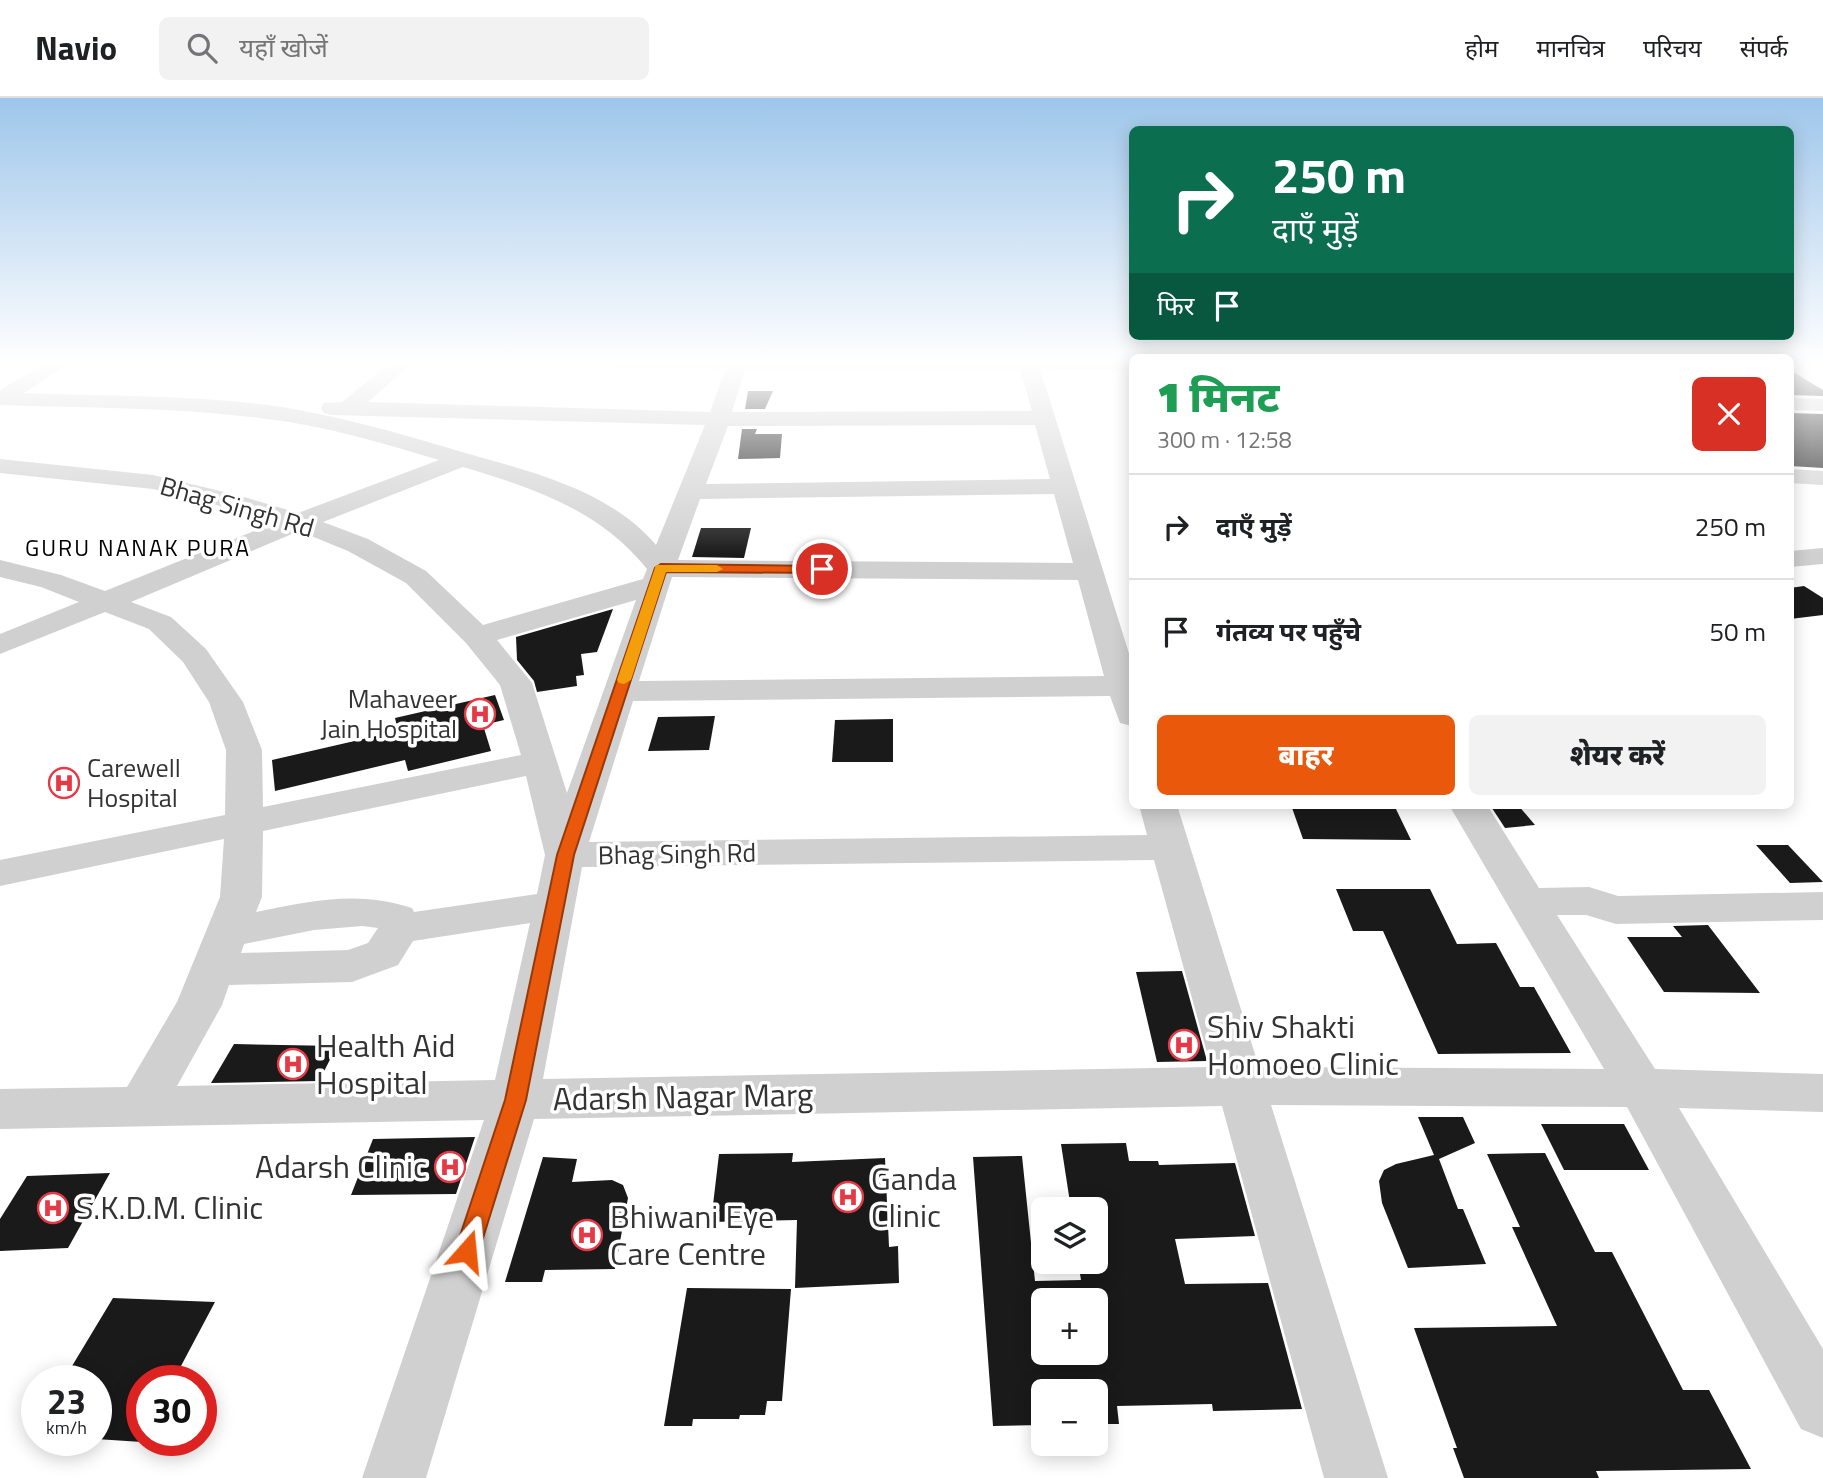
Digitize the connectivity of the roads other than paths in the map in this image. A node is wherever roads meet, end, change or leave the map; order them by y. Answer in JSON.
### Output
{"nodes":[{"id":1,"x":342,"y":426,"type":"edge"},
{"id":2,"x":716,"y":426,"type":"edge"},
{"id":3,"x":1047,"y":426,"type":"edge"},
{"id":4,"x":465,"y":458,"type":"junction"},
{"id":5,"x":0,"y":467,"type":"edge"},
{"id":6,"x":1794,"y":476,"type":"edge"},
{"id":7,"x":1823,"y":478,"type":"edge"},
{"id":8,"x":1065,"y":486,"type":"junction"},
{"id":9,"x":691,"y":492,"type":"junction"},
{"id":10,"x":299,"y":522,"type":"junction"},
{"id":11,"x":1823,"y":556,"type":"edge"},
{"id":12,"x":1794,"y":559,"type":"edge"},
{"id":13,"x":0,"y":568,"type":"edge"},
{"id":14,"x":1090,"y":572,"type":"junction"},
{"id":15,"x":658,"y":577,"type":"junction"},
{"id":16,"x":105,"y":602,"type":"junction"},
{"id":17,"x":1121,"y":635,"type":"edge"},
{"id":18,"x":477,"y":636,"type":"junction"},
{"id":19,"x":0,"y":645,"type":"edge"},
{"id":20,"x":620,"y":691,"type":"junction"},
{"id":21,"x":1128,"y":701,"type":"edge"},
{"id":22,"x":541,"y":762,"type":"junction"},
{"id":23,"x":1470,"y":809,"type":"edge"},
{"id":24,"x":244,"y":823,"type":"junction"},
{"id":25,"x":1165,"y":826,"type":"edge"},
{"id":26,"x":565,"y":855,"type":"junction"},
{"id":27,"x":0,"y":873,"type":"edge"},
{"id":28,"x":1528,"y":902,"type":"junction"},
{"id":29,"x":555,"y":905,"type":"junction"},
{"id":30,"x":1823,"y":906,"type":"edge"},
{"id":31,"x":220,"y":952,"type":"junction"},
{"id":32,"x":1241,"y":1086,"type":"junction"},
{"id":33,"x":1641,"y":1088,"type":"junction"},
{"id":34,"x":1820,"y":1097,"type":"edge"},
{"id":35,"x":515,"y":1100,"type":"junction"},
{"id":36,"x":141,"y":1106,"type":"junction"},
{"id":37,"x":0,"y":1109,"type":"edge"},
{"id":38,"x":1823,"y":1407,"type":"edge"},
{"id":39,"x":394,"y":1478,"type":"edge"},
{"id":40,"x":1356,"y":1478,"type":"edge"}],
"edges":[{"from":1,"to":4,"type":"street"},
{"from":2,"to":9,"type":"street"},
{"from":3,"to":8,"type":"street"},
{"from":4,"to":10,"type":"street"},
{"from":4,"to":15,"type":"street"},
{"from":5,"to":10,"type":"street","name":"Bhag Singh Rd"},
{"from":6,"to":7,"type":"street"},
{"from":8,"to":9,"type":"street"},
{"from":8,"to":14,"type":"street"},
{"from":9,"to":15,"type":"street"},
{"from":10,"to":16,"type":"street"},
{"from":10,"to":18,"type":"street","name":"Bhag Singh Rd"},
{"from":11,"to":12,"type":"street"},
{"from":13,"to":16,"type":"street"},
{"from":14,"to":15,"type":"street"},
{"from":14,"to":17,"type":"street"},
{"from":15,"to":18,"type":"street"},
{"from":15,"to":20,"type":"street"},
{"from":16,"to":19,"type":"street"},
{"from":16,"to":24,"type":"street"},
{"from":17,"to":21,"type":"street"},
{"from":18,"to":22,"type":"street","name":"Bhag Singh Rd"},
{"from":20,"to":21,"type":"street"},
{"from":20,"to":26,"type":"street"},
{"from":22,"to":24,"type":"street"},
{"from":22,"to":26,"type":"street","name":"Bhag Singh Rd"},
{"from":23,"to":28,"type":"street"},
{"from":24,"to":27,"type":"street"},
{"from":24,"to":31,"type":"street"},
{"from":25,"to":26,"type":"street","name":"Bhag Singh Rd"},
{"from":25,"to":32,"type":"street"},
{"from":26,"to":29,"type":"street"},
{"from":28,"to":30,"type":"street"},
{"from":28,"to":33,"type":"street"},
{"from":29,"to":31,"type":"street"},
{"from":29,"to":35,"type":"street"},
{"from":31,"to":36,"type":"street"},
{"from":32,"to":33,"type":"street","name":"Adarsh Nagar Marg"},
{"from":32,"to":35,"type":"street","name":"Adarsh Nagar Marg"},
{"from":32,"to":40,"type":"street"},
{"from":33,"to":34,"type":"street","name":"Adarsh Nagar Marg"},
{"from":33,"to":38,"type":"street"},
{"from":35,"to":36,"type":"street","name":"Adarsh Nagar Marg"},
{"from":35,"to":39,"type":"street"},
{"from":36,"to":37,"type":"street","name":"Adarsh Nagar Marg"}]}
